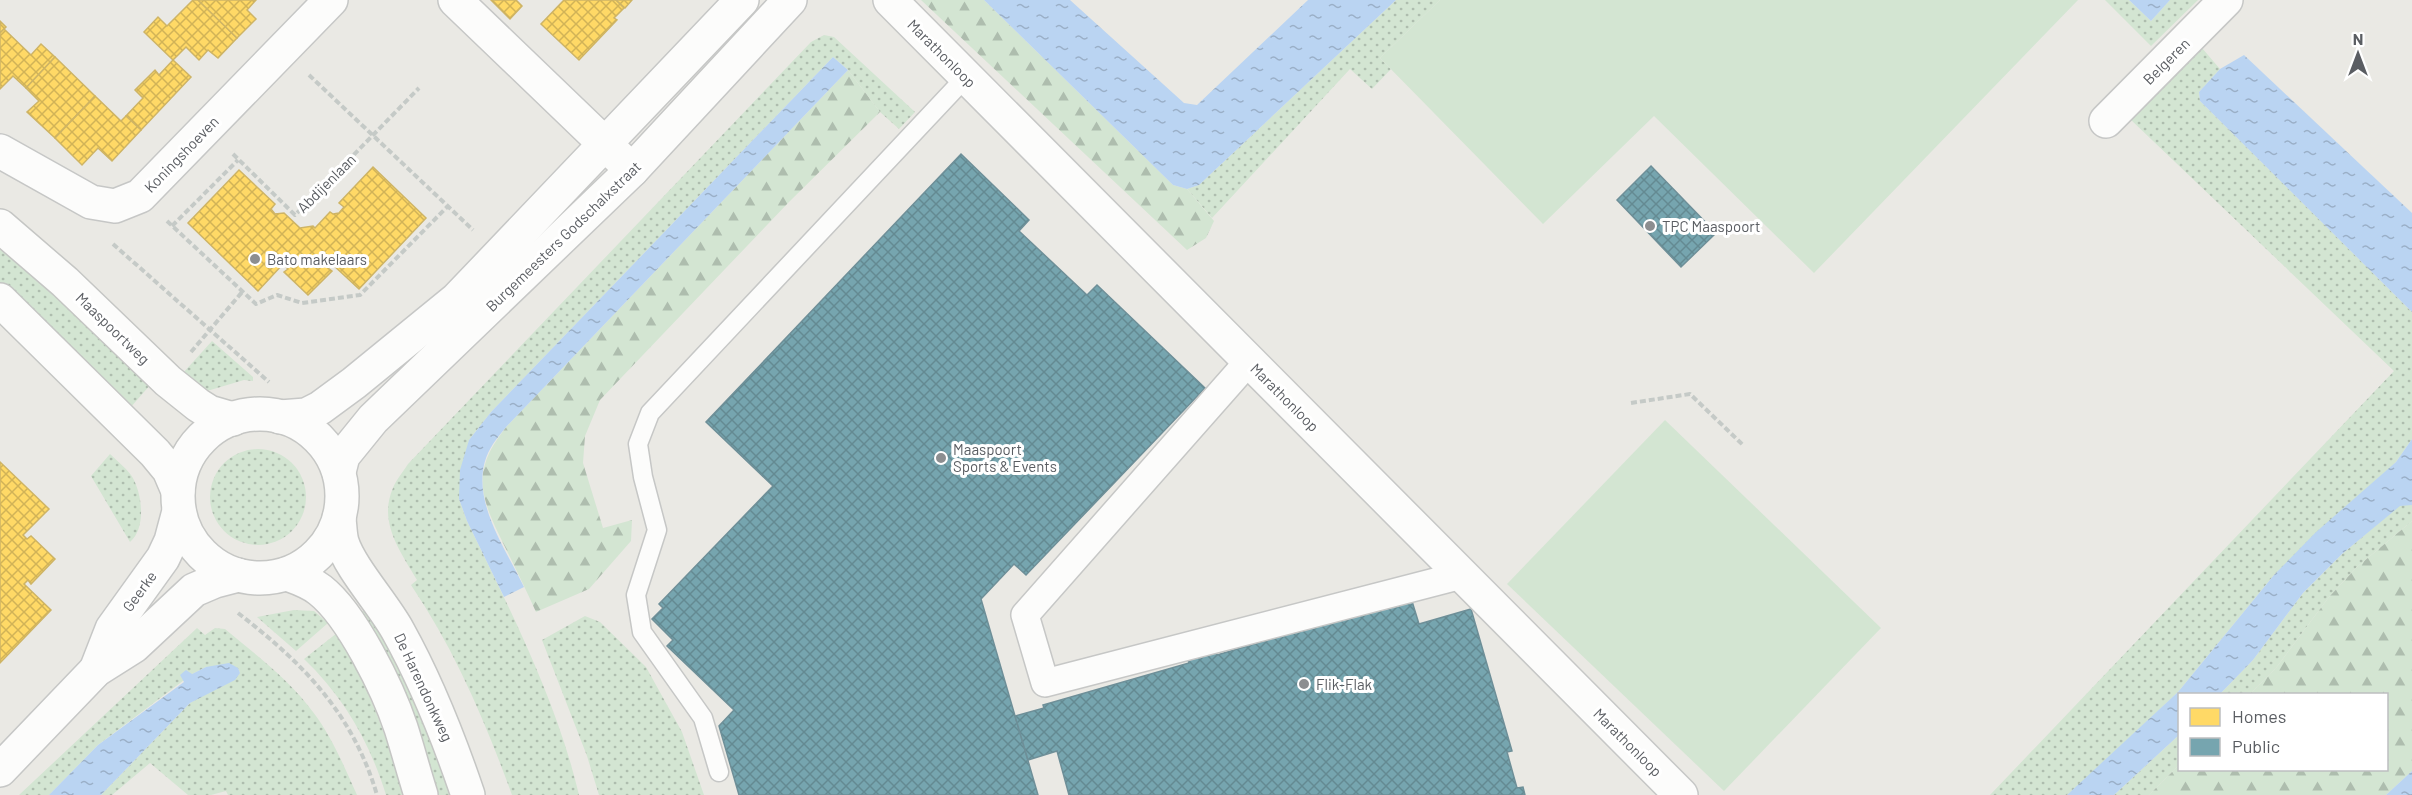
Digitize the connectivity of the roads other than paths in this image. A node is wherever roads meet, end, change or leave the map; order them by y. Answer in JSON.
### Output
{"nodes":[{"id":1,"x":331,"y":0,"type":"edge"},
{"id":2,"x":455,"y":0,"type":"edge"},
{"id":3,"x":742,"y":0,"type":"edge"},
{"id":4,"x":790,"y":0,"type":"edge"},
{"id":5,"x":890,"y":0,"type":"edge"},
{"id":6,"x":2226,"y":0,"type":"edge"},
{"id":7,"x":966,"y":78,"type":"junction"},
{"id":8,"x":2106,"y":122,"type":"dead end"},
{"id":9,"x":604,"y":143,"type":"junction"},
{"id":10,"x":0,"y":151,"type":"edge"},
{"id":11,"x":632,"y":170,"type":"junction"},
{"id":12,"x":0,"y":226,"type":"edge"},
{"id":13,"x":0,"y":300,"type":"edge"},
{"id":14,"x":1249,"y":361,"type":"junction"},
{"id":15,"x":280,"y":417,"type":"junction"},
{"id":16,"x":233,"y":419,"type":"junction"},
{"id":17,"x":339,"y":472,"type":"junction"},
{"id":18,"x":178,"y":501,"type":"junction"},
{"id":19,"x":339,"y":519,"type":"junction"},
{"id":20,"x":287,"y":574,"type":"junction"},
{"id":21,"x":238,"y":575,"type":"junction"},
{"id":22,"x":1462,"y":575,"type":"junction"},
{"id":23,"x":96,"y":670,"type":"junction"},
{"id":24,"x":0,"y":770,"type":"edge"},
{"id":25,"x":719,"y":772,"type":"dead end"},
{"id":26,"x":421,"y":795,"type":"edge"},
{"id":27,"x":468,"y":795,"type":"edge"},
{"id":28,"x":1681,"y":795,"type":"edge"}],
"edges":[{"from":1,"to":10,"type":"street","name":"Koningshoeven"},
{"from":2,"to":9,"type":"street"},
{"from":3,"to":9,"type":"street","name":"Burgemeesters Godschalxstraat"},
{"from":4,"to":11,"type":"street","name":"Burgemeesters Godschalxstraat"},
{"from":5,"to":7,"type":"street","name":"Marathonloop"},
{"from":6,"to":8,"type":"street","name":"Belgeren"},
{"from":7,"to":14,"type":"street","name":"Marathonloop"},
{"from":7,"to":25,"type":"lane"},
{"from":9,"to":11,"type":"street"},
{"from":9,"to":15,"type":"street","name":"Burgemeesters Godschalxstraat"},
{"from":11,"to":17,"type":"street","name":"Burgemeesters Godschalxstraat"},
{"from":12,"to":16,"type":"street","name":"Maaspoortweg"},
{"from":13,"to":18,"type":"street"},
{"from":14,"to":22,"type":"street","name":"Marathonloop"},
{"from":14,"to":22,"type":"street"},
{"from":15,"to":16,"type":"street"},
{"from":15,"to":17,"type":"street"},
{"from":16,"to":18,"type":"street"},
{"from":17,"to":19,"type":"street"},
{"from":18,"to":21,"type":"street"},
{"from":18,"to":23,"type":"street","name":"Geerke"},
{"from":19,"to":20,"type":"street"},
{"from":19,"to":27,"type":"street","name":"De Harendonkweg"},
{"from":20,"to":21,"type":"street"},
{"from":20,"to":26,"type":"street"},
{"from":21,"to":23,"type":"street","name":"Geerke"},
{"from":22,"to":28,"type":"street","name":"Marathonloop"},
{"from":23,"to":24,"type":"street","name":"Geerke"}]}
